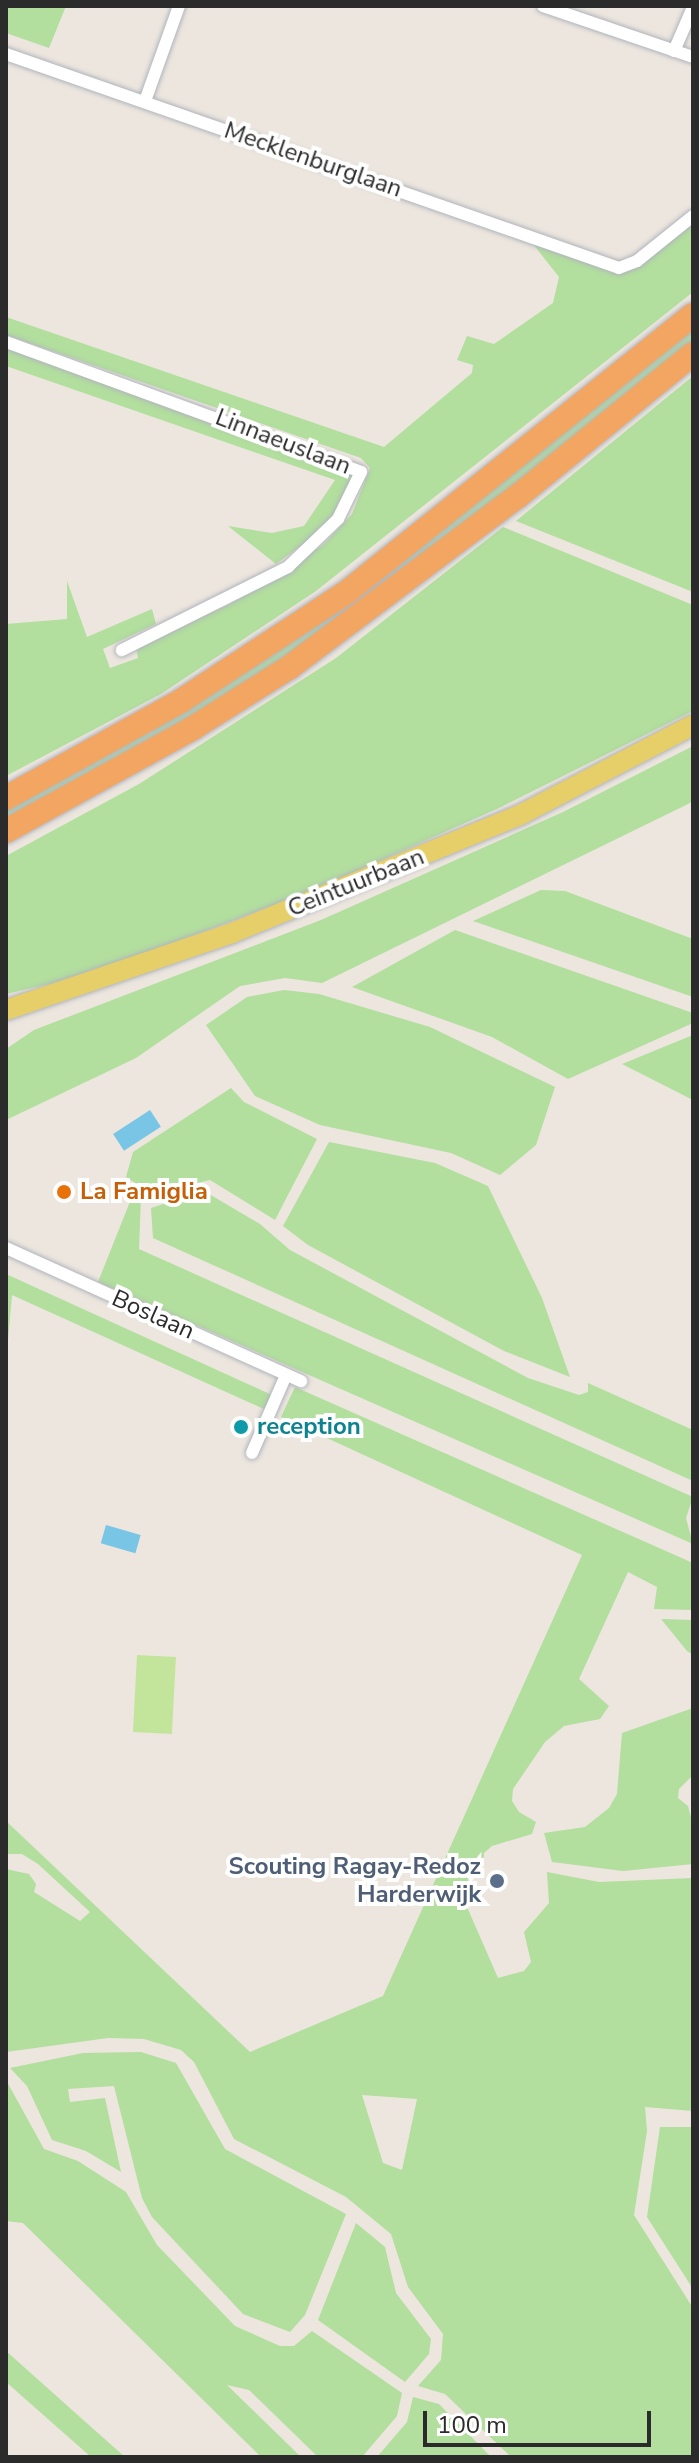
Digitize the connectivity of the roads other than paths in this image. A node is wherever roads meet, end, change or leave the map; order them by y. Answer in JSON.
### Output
{"nodes":[{"id":1,"x":179,"y":6,"type":"edge"},
{"id":2,"x":543,"y":6,"type":"edge"},
{"id":3,"x":693,"y":7,"type":"edge"},
{"id":4,"x":674,"y":51,"type":"junction"},
{"id":5,"x":6,"y":54,"type":"edge"},
{"id":6,"x":693,"y":57,"type":"edge"},
{"id":7,"x":145,"y":101,"type":"junction"},
{"id":8,"x":693,"y":216,"type":"edge"},
{"id":9,"x":693,"y":315,"type":"edge"},
{"id":10,"x":6,"y":342,"type":"edge"},
{"id":11,"x":693,"y":354,"type":"edge"},
{"id":12,"x":122,"y":650,"type":"dead end"},
{"id":13,"x":693,"y":725,"type":"edge"},
{"id":14,"x":6,"y":798,"type":"edge"},
{"id":15,"x":7,"y":830,"type":"edge"},
{"id":16,"x":6,"y":1010,"type":"edge"},
{"id":17,"x":6,"y":1248,"type":"edge"},
{"id":18,"x":286,"y":1375,"type":"junction"},
{"id":19,"x":301,"y":1381,"type":"dead end"},
{"id":20,"x":252,"y":1453,"type":"dead end"}],
"edges":[{"from":1,"to":7,"type":"street"},
{"from":2,"to":4,"type":"street"},
{"from":3,"to":4,"type":"street"},
{"from":4,"to":6,"type":"street"},
{"from":5,"to":7,"type":"street","name":"Mecklenburglaan"},
{"from":7,"to":8,"type":"street","name":"Mecklenburglaan"},
{"from":9,"to":14,"type":"highway"},
{"from":10,"to":12,"type":"street","name":"Linnaeuslaan"},
{"from":11,"to":15,"type":"highway"},
{"from":13,"to":16,"type":"main road","name":"Ceintuurbaan"},
{"from":17,"to":18,"type":"street","name":"Boslaan"},
{"from":18,"to":19,"type":"street","name":"Boslaan"},
{"from":18,"to":20,"type":"street"}]}
